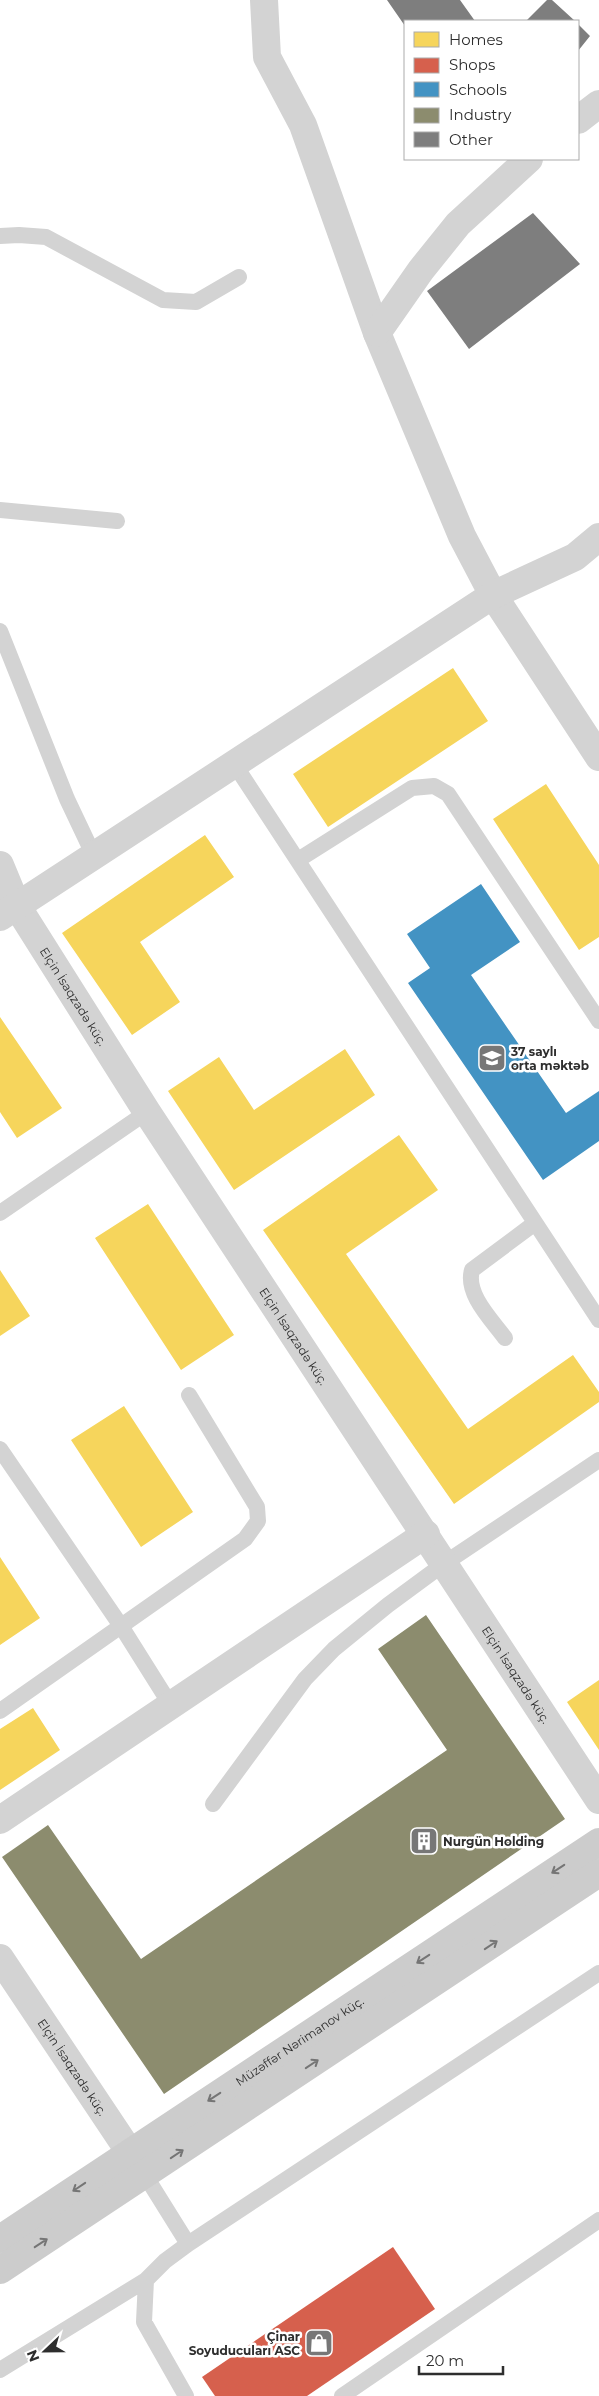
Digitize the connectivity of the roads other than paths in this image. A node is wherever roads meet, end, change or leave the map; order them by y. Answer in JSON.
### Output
{"nodes":[{"id":1,"x":264,"y":0,"type":"edge"},
{"id":2,"x":599,"y":104,"type":"edge"},
{"id":3,"x":579,"y":119,"type":"edge"},
{"id":4,"x":528,"y":160,"type":"edge"},
{"id":5,"x":0,"y":236,"type":"edge"},
{"id":6,"x":239,"y":277,"type":"dead end"},
{"id":7,"x":377,"y":333,"type":"junction"},
{"id":8,"x":0,"y":510,"type":"edge"},
{"id":9,"x":117,"y":521,"type":"dead end"},
{"id":10,"x":599,"y":537,"type":"edge"},
{"id":11,"x":493,"y":595,"type":"junction"},
{"id":12,"x":0,"y":632,"type":"edge"},
{"id":13,"x":599,"y":757,"type":"edge"},
{"id":14,"x":235,"y":765,"type":"junction"},
{"id":15,"x":94,"y":856,"type":"junction"},
{"id":16,"x":298,"y":860,"type":"junction"},
{"id":17,"x":0,"y":865,"type":"edge"},
{"id":18,"x":9,"y":911,"type":"edge"},
{"id":19,"x":599,"y":1021,"type":"edge"},
{"id":20,"x":147,"y":1112,"type":"junction"},
{"id":21,"x":0,"y":1213,"type":"edge"},
{"id":22,"x":535,"y":1223,"type":"junction"},
{"id":23,"x":597,"y":1313,"type":"edge"},
{"id":24,"x":505,"y":1338,"type":"dead end"},
{"id":25,"x":189,"y":1395,"type":"dead end"},
{"id":26,"x":0,"y":1449,"type":"edge"},
{"id":27,"x":599,"y":1460,"type":"edge"},
{"id":28,"x":426,"y":1534,"type":"junction"},
{"id":29,"x":445,"y":1562,"type":"junction"},
{"id":30,"x":121,"y":1626,"type":"junction"},
{"id":31,"x":170,"y":1704,"type":"junction"},
{"id":32,"x":0,"y":1711,"type":"edge"},
{"id":33,"x":599,"y":1800,"type":"edge"},
{"id":34,"x":213,"y":1804,"type":"dead end"},
{"id":35,"x":0,"y":1820,"type":"edge"},
{"id":36,"x":599,"y":1842,"type":"edge"},
{"id":37,"x":599,"y":1873,"type":"edge"},
{"id":38,"x":0,"y":1958,"type":"edge"},
{"id":39,"x":599,"y":1973,"type":"edge"},
{"id":40,"x":130,"y":2152,"type":"junction"},
{"id":41,"x":145,"y":2175,"type":"junction"},
{"id":42,"x":599,"y":2220,"type":"edge"},
{"id":43,"x":0,"y":2239,"type":"edge"},
{"id":44,"x":188,"y":2244,"type":"junction"},
{"id":45,"x":0,"y":2270,"type":"edge"},
{"id":46,"x":146,"y":2280,"type":"junction"},
{"id":47,"x":0,"y":2370,"type":"edge"},
{"id":48,"x":186,"y":2396,"type":"edge"},
{"id":49,"x":342,"y":2396,"type":"edge"}],
"edges":[{"from":1,"to":7,"type":"street"},
{"from":2,"to":3,"type":"street"},
{"from":4,"to":7,"type":"street"},
{"from":5,"to":6,"type":"lane"},
{"from":7,"to":11,"type":"street"},
{"from":8,"to":9,"type":"lane"},
{"from":10,"to":11,"type":"street"},
{"from":11,"to":13,"type":"street"},
{"from":11,"to":14,"type":"street"},
{"from":12,"to":15,"type":"lane"},
{"from":14,"to":15,"type":"street"},
{"from":14,"to":16,"type":"lane"},
{"from":15,"to":18,"type":"street"},
{"from":16,"to":19,"type":"lane"},
{"from":16,"to":22,"type":"lane"},
{"from":17,"to":18,"type":"street","name":"Elçin İsaqzadə küç."},
{"from":18,"to":20,"type":"street","name":"Elçin İsaqzadə küç."},
{"from":20,"to":21,"type":"lane"},
{"from":20,"to":28,"type":"street","name":"Elçin İsaqzadə küç."},
{"from":22,"to":23,"type":"lane"},
{"from":22,"to":24,"type":"lane"},
{"from":25,"to":30,"type":"lane"},
{"from":26,"to":30,"type":"lane"},
{"from":27,"to":29,"type":"lane"},
{"from":28,"to":29,"type":"street","name":"Elçin İsaqzadə küç."},
{"from":28,"to":31,"type":"street"},
{"from":29,"to":33,"type":"street","name":"Elçin İsaqzadə küç."},
{"from":29,"to":34,"type":"lane"},
{"from":30,"to":31,"type":"lane"},
{"from":30,"to":32,"type":"lane"},
{"from":31,"to":35,"type":"street"},
{"from":36,"to":40,"type":"main road","name":"Müzəffər Nərimanov küç.","one_way":true},
{"from":41,"to":37,"type":"main road","one_way":true},
{"from":38,"to":40,"type":"street","name":"Elçin İsaqzadə küç."},
{"from":39,"to":44,"type":"lane"},
{"from":40,"to":41,"type":"street","name":"Elçin İsaqzadə küç."},
{"from":40,"to":43,"type":"main road","name":"Müzəffər Nərimanov küç.","one_way":true},
{"from":41,"to":44,"type":"lane"},
{"from":45,"to":41,"type":"main road","one_way":true},
{"from":42,"to":49,"type":"lane"},
{"from":44,"to":46,"type":"lane"},
{"from":46,"to":47,"type":"lane"},
{"from":46,"to":48,"type":"lane"}]}
